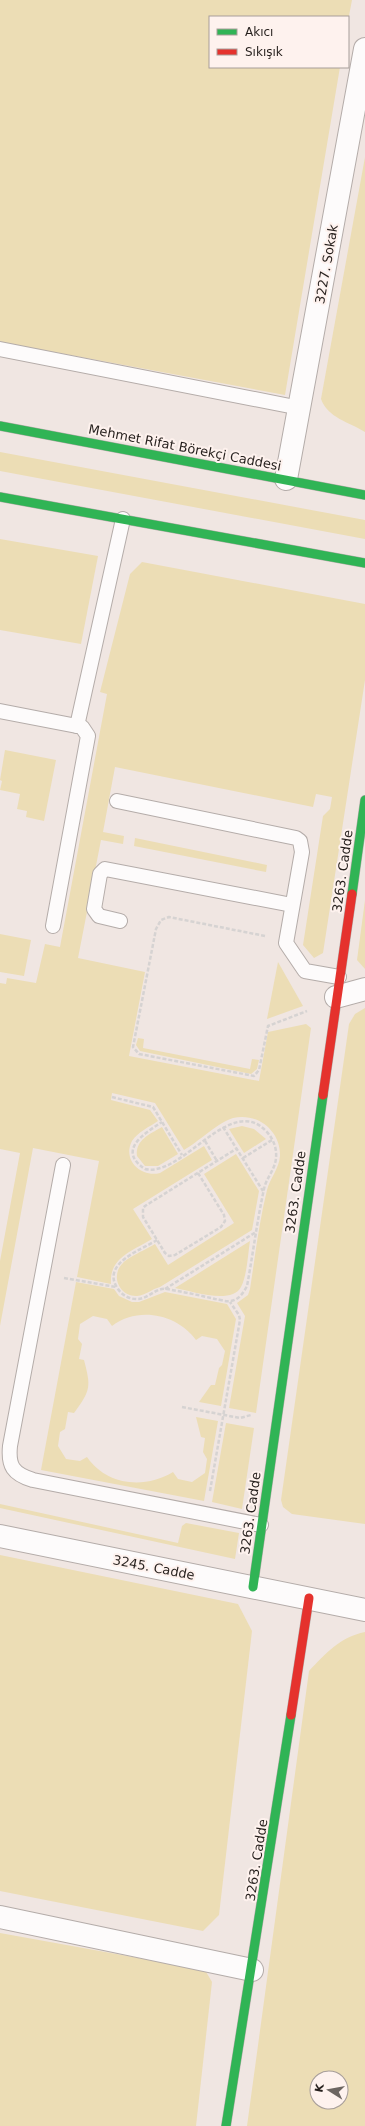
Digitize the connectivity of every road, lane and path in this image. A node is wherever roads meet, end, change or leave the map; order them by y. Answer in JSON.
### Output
{"nodes":[{"id":1,"x":365,"y":48,"type":"edge"},
{"id":2,"x":0,"y":349,"type":"edge"},
{"id":3,"x":300,"y":408,"type":"junction"},
{"id":4,"x":0,"y":426,"type":"edge"},
{"id":5,"x":286,"y":479,"type":"junction"},
{"id":6,"x":365,"y":495,"type":"edge"},
{"id":7,"x":0,"y":497,"type":"edge"},
{"id":8,"x":123,"y":519,"type":"junction"},
{"id":9,"x":365,"y":563,"type":"edge"},
{"id":10,"x":0,"y":711,"type":"edge"},
{"id":11,"x":77,"y":726,"type":"junction"},
{"id":12,"x":365,"y":800,"type":"edge"},
{"id":13,"x":117,"y":801,"type":"dead end"},
{"id":14,"x":292,"y":905,"type":"junction"},
{"id":15,"x":120,"y":921,"type":"dead end"},
{"id":16,"x":53,"y":926,"type":"dead end"},
{"id":17,"x":245,"y":932,"type":"junction"},
{"id":18,"x":244,"y":936,"type":"dead end"},
{"id":19,"x":286,"y":940,"type":"junction"},
{"id":20,"x":338,"y":987,"type":"junction"},
{"id":21,"x":365,"y":989,"type":"edge"},
{"id":22,"x":313,"y":1009,"type":"dead end"},
{"id":23,"x":112,"y":1097,"type":"dead end"},
{"id":24,"x":162,"y":1122,"type":"junction"},
{"id":25,"x":223,"y":1127,"type":"junction"},
{"id":26,"x":272,"y":1140,"type":"junction"},
{"id":27,"x":205,"y":1141,"type":"junction"},
{"id":28,"x":236,"y":1149,"type":"junction"},
{"id":29,"x":182,"y":1155,"type":"junction"},
{"id":30,"x":242,"y":1158,"type":"junction"},
{"id":31,"x":217,"y":1161,"type":"junction"},
{"id":32,"x":63,"y":1166,"type":"dead end"},
{"id":33,"x":198,"y":1173,"type":"junction"},
{"id":34,"x":263,"y":1191,"type":"junction"},
{"id":35,"x":256,"y":1232,"type":"junction"},
{"id":36,"x":157,"y":1240,"type":"junction"},
{"id":37,"x":76,"y":1280,"type":"dead end"},
{"id":38,"x":116,"y":1287,"type":"junction"},
{"id":39,"x":165,"y":1289,"type":"junction"},
{"id":40,"x":230,"y":1302,"type":"junction"},
{"id":41,"x":182,"y":1407,"type":"dead end"},
{"id":42,"x":223,"y":1415,"type":"junction"},
{"id":43,"x":256,"y":1415,"type":"dead end"},
{"id":44,"x":206,"y":1514,"type":"junction"},
{"id":45,"x":261,"y":1525,"type":"junction"},
{"id":46,"x":0,"y":1536,"type":"edge"},
{"id":47,"x":253,"y":1587,"type":"junction"},
{"id":48,"x":309,"y":1598,"type":"junction"},
{"id":49,"x":365,"y":1610,"type":"edge"},
{"id":50,"x":0,"y":1917,"type":"edge"},
{"id":51,"x":252,"y":1970,"type":"junction"},
{"id":52,"x":226,"y":2126,"type":"edge"}],
"edges":[{"from":1,"to":3,"type":"street","name":"3227. Sokak"},
{"from":2,"to":3,"type":"lane"},
{"from":3,"to":5,"type":"street","name":"3227. Sokak"},
{"from":4,"to":5,"type":"street","name":"Mehmet Rifat Börekçi Caddesi"},
{"from":5,"to":6,"type":"street","name":"Mehmet Rifat Börekçi Caddesi"},
{"from":7,"to":8,"type":"street"},
{"from":8,"to":9,"type":"street"},
{"from":8,"to":11,"type":"lane"},
{"from":10,"to":11,"type":"lane"},
{"from":11,"to":16,"type":"lane"},
{"from":12,"to":20,"type":"street","name":"3263. Cadde"},
{"from":13,"to":14,"type":"lane"},
{"from":14,"to":15,"type":"lane"},
{"from":14,"to":19,"type":"lane"},
{"from":17,"to":18,"type":"path"},
{"from":17,"to":19,"type":"path"},
{"from":17,"to":22,"type":"path"},
{"from":19,"to":20,"type":"lane"},
{"from":20,"to":21,"type":"street"},
{"from":20,"to":45,"type":"street","name":"3263. Cadde"},
{"from":23,"to":24,"type":"path"},
{"from":24,"to":29,"type":"path"},
{"from":24,"to":29,"type":"path"},
{"from":25,"to":26,"type":"path"},
{"from":25,"to":27,"type":"path"},
{"from":25,"to":28,"type":"path"},
{"from":26,"to":30,"type":"path"},
{"from":26,"to":34,"type":"path"},
{"from":27,"to":29,"type":"path"},
{"from":27,"to":31,"type":"path"},
{"from":28,"to":30,"type":"path"},
{"from":28,"to":31,"type":"path"},
{"from":30,"to":34,"type":"path"},
{"from":31,"to":33,"type":"path"},
{"from":32,"to":44,"type":"lane"},
{"from":33,"to":36,"type":"path"},
{"from":33,"to":36,"type":"path"},
{"from":34,"to":35,"type":"path"},
{"from":35,"to":39,"type":"path"},
{"from":35,"to":40,"type":"path"},
{"from":36,"to":38,"type":"path"},
{"from":37,"to":38,"type":"path"},
{"from":38,"to":39,"type":"path"},
{"from":39,"to":40,"type":"path"},
{"from":40,"to":42,"type":"path"},
{"from":41,"to":42,"type":"path"},
{"from":42,"to":43,"type":"path"},
{"from":42,"to":44,"type":"path"},
{"from":44,"to":45,"type":"lane"},
{"from":45,"to":47,"type":"street","name":"3263. Cadde"},
{"from":46,"to":47,"type":"street","name":"3245. Cadde"},
{"from":47,"to":48,"type":"street","name":"3245. Cadde"},
{"from":48,"to":49,"type":"street","name":"3245. Cadde"},
{"from":48,"to":51,"type":"street","name":"3263. Cadde"},
{"from":50,"to":51,"type":"street"},
{"from":51,"to":52,"type":"street","name":"3263. Cadde"}]}
